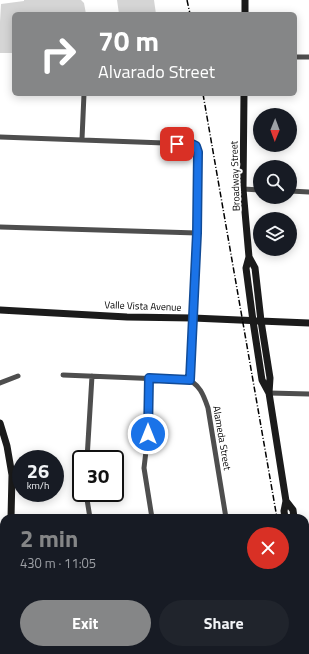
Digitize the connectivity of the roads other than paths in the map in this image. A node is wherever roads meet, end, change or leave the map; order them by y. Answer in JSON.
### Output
{"nodes":[{"id":1,"x":246,"y":0,"type":"edge"},
{"id":2,"x":245,"y":12,"type":"edge"},
{"id":3,"x":297,"y":57,"type":"edge"},
{"id":4,"x":309,"y":57,"type":"edge"},
{"id":5,"x":84,"y":96,"type":"edge"},
{"id":6,"x":244,"y":96,"type":"edge"},
{"id":7,"x":0,"y":137,"type":"edge"},
{"id":8,"x":82,"y":139,"type":"junction"},
{"id":9,"x":243,"y":189,"type":"junction"},
{"id":10,"x":253,"y":190,"type":"edge"},
{"id":11,"x":297,"y":191,"type":"edge"},
{"id":12,"x":309,"y":192,"type":"edge"},
{"id":13,"x":0,"y":227,"type":"edge"},
{"id":14,"x":197,"y":233,"type":"junction"},
{"id":15,"x":249,"y":257,"type":"junction"},
{"id":16,"x":0,"y":310,"type":"edge"},
{"id":17,"x":193,"y":318,"type":"junction"},
{"id":18,"x":253,"y":320,"type":"junction"},
{"id":19,"x":262,"y":321,"type":"junction"},
{"id":20,"x":309,"y":323,"type":"edge"},
{"id":21,"x":63,"y":375,"type":"dead end"},
{"id":22,"x":18,"y":376,"type":"dead end"},
{"id":23,"x":92,"y":376,"type":"junction"},
{"id":24,"x":149,"y":378,"type":"junction"},
{"id":25,"x":190,"y":380,"type":"junction"},
{"id":26,"x":0,"y":383,"type":"edge"},
{"id":27,"x":269,"y":393,"type":"junction"},
{"id":28,"x":309,"y":394,"type":"edge"},
{"id":29,"x":0,"y":423,"type":"edge"},
{"id":30,"x":88,"y":450,"type":"edge"},
{"id":31,"x":286,"y":501,"type":"junction"},
{"id":32,"x":87,"y":502,"type":"edge"},
{"id":33,"x":12,"y":514,"type":"edge"},
{"id":34,"x":89,"y":514,"type":"edge"},
{"id":35,"x":151,"y":514,"type":"edge"},
{"id":36,"x":225,"y":514,"type":"edge"},
{"id":37,"x":284,"y":514,"type":"edge"},
{"id":38,"x":294,"y":514,"type":"edge"}],
"edges":[{"from":1,"to":2,"type":"main road"},
{"from":3,"to":4,"type":"street"},
{"from":5,"to":8,"type":"street"},
{"from":6,"to":9,"type":"main road","name":"Broadway Street"},
{"from":7,"to":8,"type":"street"},
{"from":8,"to":14,"type":"street"},
{"from":9,"to":10,"type":"street"},
{"from":9,"to":15,"type":"main road","name":"Broadway Street"},
{"from":11,"to":12,"type":"street"},
{"from":13,"to":14,"type":"street"},
{"from":14,"to":17,"type":"street"},
{"from":15,"to":18,"type":"main road","name":"Broadway Street"},
{"from":15,"to":19,"type":"main road","name":"Broadway Street"},
{"from":16,"to":17,"type":"main road","name":"Valle Vista Avenue"},
{"from":17,"to":18,"type":"main road","name":"Valle Vista Avenue"},
{"from":17,"to":25,"type":"street"},
{"from":18,"to":19,"type":"main road","name":"Valle Vista Avenue"},
{"from":18,"to":27,"type":"main road","name":"Broadway Street"},
{"from":19,"to":20,"type":"main road","name":"Valle Vista Avenue"},
{"from":19,"to":27,"type":"main road","name":"Broadway Street"},
{"from":21,"to":23,"type":"street"},
{"from":22,"to":26,"type":"street"},
{"from":23,"to":24,"type":"street"},
{"from":23,"to":30,"type":"street"},
{"from":24,"to":25,"type":"street"},
{"from":24,"to":35,"type":"street"},
{"from":25,"to":36,"type":"street","name":"Alameda Street"},
{"from":27,"to":28,"type":"street"},
{"from":27,"to":31,"type":"main road","name":"Broadway Street"},
{"from":29,"to":33,"type":"main road"},
{"from":31,"to":37,"type":"main road","name":"Broadway Street"},
{"from":31,"to":38,"type":"main road","name":"Broadway Street"},
{"from":32,"to":34,"type":"street"}]}
